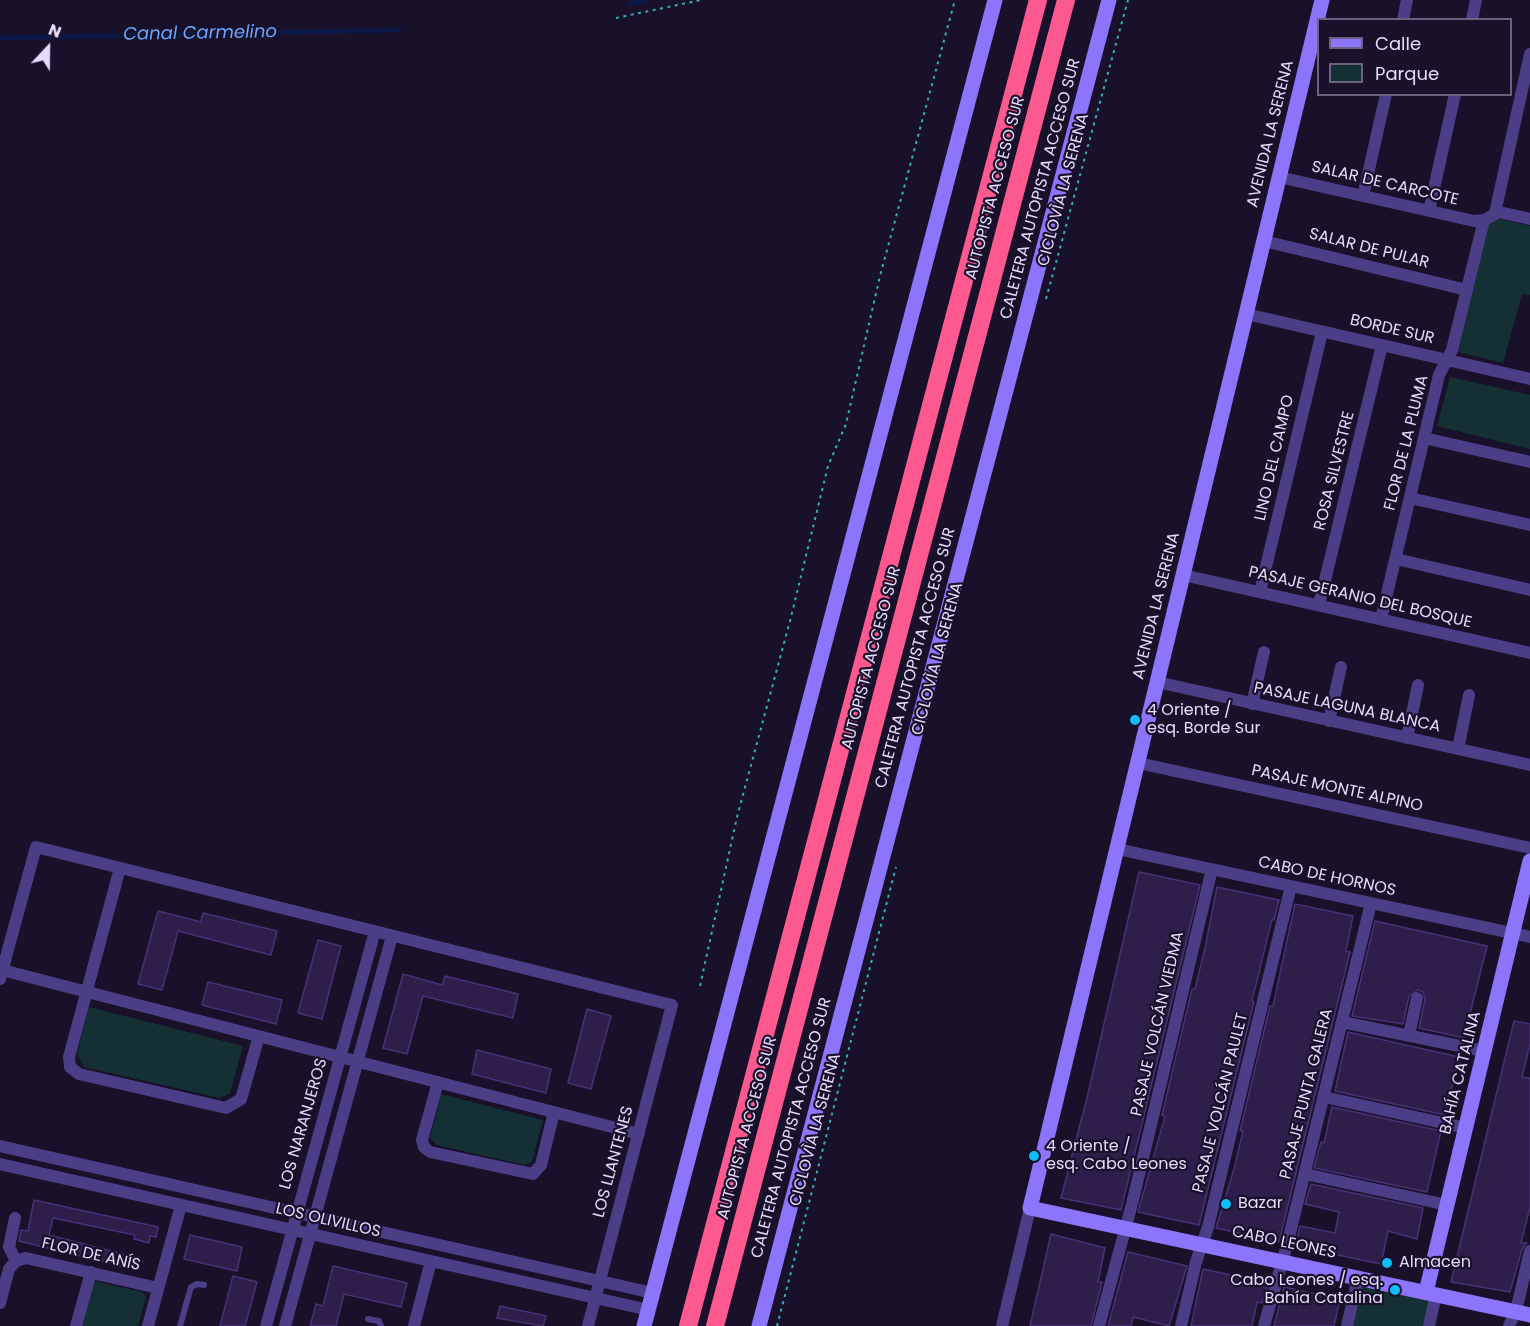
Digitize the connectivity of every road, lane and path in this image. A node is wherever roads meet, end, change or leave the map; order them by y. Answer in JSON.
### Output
{"nodes":[{"id":1,"x":700,"y":0,"type":"edge"},
{"id":2,"x":955,"y":0,"type":"edge"},
{"id":3,"x":994,"y":0,"type":"edge"},
{"id":4,"x":1038,"y":0,"type":"edge"},
{"id":5,"x":1066,"y":0,"type":"edge"},
{"id":6,"x":1109,"y":0,"type":"edge"},
{"id":7,"x":1128,"y":0,"type":"edge"},
{"id":8,"x":1322,"y":0,"type":"edge"},
{"id":9,"x":1407,"y":0,"type":"edge"},
{"id":10,"x":1476,"y":0,"type":"edge"},
{"id":11,"x":616,"y":18,"type":"dead end"},
{"id":12,"x":1318,"y":18,"type":"edge"},
{"id":13,"x":1403,"y":18,"type":"edge"},
{"id":14,"x":1472,"y":18,"type":"edge"},
{"id":15,"x":1317,"y":21,"type":"edge"},
{"id":16,"x":1530,"y":54,"type":"edge"},
{"id":17,"x":1386,"y":96,"type":"edge"},
{"id":18,"x":1455,"y":96,"type":"edge"},
{"id":19,"x":1279,"y":177,"type":"junction"},
{"id":20,"x":1363,"y":196,"type":"junction"},
{"id":21,"x":1429,"y":211,"type":"junction"},
{"id":22,"x":1495,"y":213,"type":"junction"},
{"id":23,"x":1530,"y":219,"type":"edge"},
{"id":24,"x":1484,"y":220,"type":"junction"},
{"id":25,"x":1264,"y":241,"type":"junction"},
{"id":26,"x":1467,"y":290,"type":"junction"},
{"id":27,"x":1045,"y":304,"type":"dead end"},
{"id":28,"x":1246,"y":314,"type":"junction"},
{"id":29,"x":1322,"y":332,"type":"junction"},
{"id":30,"x":1382,"y":345,"type":"junction"},
{"id":31,"x":1447,"y":360,"type":"junction"},
{"id":32,"x":1530,"y":379,"type":"edge"},
{"id":33,"x":1424,"y":438,"type":"junction"},
{"id":34,"x":1530,"y":462,"type":"edge"},
{"id":35,"x":1410,"y":498,"type":"junction"},
{"id":36,"x":1530,"y":525,"type":"edge"},
{"id":37,"x":1396,"y":559,"type":"junction"},
{"id":38,"x":1183,"y":575,"type":"junction"},
{"id":39,"x":1530,"y":590,"type":"edge"},
{"id":40,"x":1260,"y":592,"type":"junction"},
{"id":41,"x":1319,"y":605,"type":"junction"},
{"id":42,"x":1381,"y":619,"type":"junction"},
{"id":43,"x":1264,"y":652,"type":"dead end"},
{"id":44,"x":1530,"y":653,"type":"edge"},
{"id":45,"x":1341,"y":667,"type":"dead end"},
{"id":46,"x":1157,"y":682,"type":"junction"},
{"id":47,"x":1418,"y":685,"type":"dead end"},
{"id":48,"x":1469,"y":695,"type":"dead end"},
{"id":49,"x":1252,"y":704,"type":"junction"},
{"id":50,"x":1329,"y":720,"type":"junction"},
{"id":51,"x":1407,"y":738,"type":"junction"},
{"id":52,"x":1458,"y":749,"type":"junction"},
{"id":53,"x":1138,"y":763,"type":"junction"},
{"id":54,"x":1530,"y":765,"type":"edge"},
{"id":55,"x":1530,"y":848,"type":"edge"},
{"id":56,"x":1117,"y":849,"type":"junction"},
{"id":57,"x":1530,"y":861,"type":"edge"},
{"id":58,"x":897,"y":864,"type":"dead end"},
{"id":59,"x":120,"y":868,"type":"junction"},
{"id":60,"x":1212,"y":869,"type":"junction"},
{"id":61,"x":1291,"y":886,"type":"junction"},
{"id":62,"x":1371,"y":903,"type":"junction"},
{"id":63,"x":375,"y":932,"type":"junction"},
{"id":64,"x":1513,"y":933,"type":"junction"},
{"id":65,"x":392,"y":936,"type":"junction"},
{"id":66,"x":1530,"y":937,"type":"edge"},
{"id":67,"x":1,"y":975,"type":"edge"},
{"id":68,"x":700,"y":986,"type":"dead end"},
{"id":69,"x":86,"y":992,"type":"junction"},
{"id":70,"x":1417,"y":998,"type":"dead end"},
{"id":71,"x":1342,"y":1022,"type":"junction"},
{"id":72,"x":1409,"y":1035,"type":"junction"},
{"id":73,"x":259,"y":1036,"type":"junction"},
{"id":74,"x":1484,"y":1051,"type":"junction"},
{"id":75,"x":340,"y":1057,"type":"junction"},
{"id":76,"x":357,"y":1062,"type":"junction"},
{"id":77,"x":438,"y":1082,"type":"junction"},
{"id":78,"x":1324,"y":1096,"type":"junction"},
{"id":79,"x":554,"y":1112,"type":"junction"},
{"id":80,"x":1466,"y":1128,"type":"junction"},
{"id":81,"x":639,"y":1134,"type":"junction"},
{"id":82,"x":0,"y":1146,"type":"edge"},
{"id":83,"x":0,"y":1164,"type":"edge"},
{"id":84,"x":1305,"y":1174,"type":"junction"},
{"id":85,"x":181,"y":1205,"type":"junction"},
{"id":86,"x":1448,"y":1205,"type":"junction"},
{"id":87,"x":1030,"y":1208,"type":"junction"},
{"id":88,"x":296,"y":1212,"type":"junction"},
{"id":89,"x":315,"y":1217,"type":"junction"},
{"id":90,"x":15,"y":1218,"type":"dead end"},
{"id":91,"x":1125,"y":1228,"type":"junction"},
{"id":92,"x":292,"y":1230,"type":"junction"},
{"id":93,"x":310,"y":1234,"type":"junction"},
{"id":94,"x":1203,"y":1245,"type":"junction"},
{"id":95,"x":1530,"y":1251,"type":"edge"},
{"id":96,"x":16,"y":1261,"type":"junction"},
{"id":97,"x":431,"y":1261,"type":"junction"},
{"id":98,"x":1282,"y":1262,"type":"junction"},
{"id":99,"x":91,"y":1272,"type":"junction"},
{"id":100,"x":1358,"y":1278,"type":"junction"},
{"id":101,"x":600,"y":1281,"type":"junction"},
{"id":102,"x":204,"y":1286,"type":"dead end"},
{"id":103,"x":159,"y":1288,"type":"junction"},
{"id":104,"x":653,"y":1293,"type":"junction"},
{"id":105,"x":1431,"y":1293,"type":"junction"},
{"id":106,"x":596,"y":1298,"type":"junction"},
{"id":107,"x":0,"y":1303,"type":"edge"},
{"id":108,"x":649,"y":1310,"type":"junction"},
{"id":109,"x":1523,"y":1313,"type":"edge"},
{"id":110,"x":368,"y":1319,"type":"dead end"},
{"id":111,"x":76,"y":1326,"type":"edge"},
{"id":112,"x":149,"y":1326,"type":"edge"},
{"id":113,"x":180,"y":1326,"type":"edge"},
{"id":114,"x":266,"y":1326,"type":"edge"},
{"id":115,"x":285,"y":1326,"type":"edge"},
{"id":116,"x":381,"y":1326,"type":"edge"},
{"id":117,"x":414,"y":1326,"type":"edge"},
{"id":118,"x":588,"y":1326,"type":"edge"},
{"id":119,"x":644,"y":1326,"type":"edge"},
{"id":120,"x":688,"y":1326,"type":"edge"},
{"id":121,"x":715,"y":1326,"type":"edge"},
{"id":122,"x":759,"y":1326,"type":"edge"},
{"id":123,"x":777,"y":1326,"type":"edge"},
{"id":124,"x":1002,"y":1326,"type":"edge"},
{"id":125,"x":1099,"y":1326,"type":"edge"},
{"id":126,"x":1181,"y":1326,"type":"edge"},
{"id":127,"x":1264,"y":1326,"type":"edge"},
{"id":128,"x":1347,"y":1326,"type":"edge"},
{"id":129,"x":1429,"y":1326,"type":"edge"},
{"id":130,"x":1509,"y":1326,"type":"edge"}],
"edges":[{"from":1,"to":11,"type":"path"},
{"from":2,"to":68,"type":"path"},
{"from":3,"to":104,"type":"main road"},
{"from":4,"to":120,"type":"highway","name":"AUTOPISTA ACCESO SUR"},
{"from":5,"to":121,"type":"highway","name":"AUTOPISTA ACCESO SUR"},
{"from":6,"to":122,"type":"main road","name":"CALETERA AUTOPISTA ACCESO SUR"},
{"from":7,"to":27,"type":"path","name":"CICLOVÌA LA SERENA"},
{"from":8,"to":12,"type":"main road","name":"AVENIDA LA SERENA"},
{"from":9,"to":13,"type":"street"},
{"from":10,"to":14,"type":"street"},
{"from":15,"to":19,"type":"main road","name":"AVENIDA LA SERENA"},
{"from":16,"to":22,"type":"street"},
{"from":17,"to":20,"type":"street"},
{"from":18,"to":21,"type":"street"},
{"from":19,"to":20,"type":"street","name":"SALAR DE CARCOTE"},
{"from":19,"to":25,"type":"main road","name":"AVENIDA LA SERENA"},
{"from":20,"to":21,"type":"street","name":"SALAR DE CARCOTE"},
{"from":21,"to":24,"type":"street","name":"SALAR DE CARCOTE"},
{"from":22,"to":23,"type":"street"},
{"from":22,"to":24,"type":"street"},
{"from":24,"to":26,"type":"street","name":"FLOR DE LA PLUMA"},
{"from":25,"to":26,"type":"street","name":"SALAR DE PULAR"},
{"from":25,"to":28,"type":"main road","name":"AVENIDA LA SERENA"},
{"from":26,"to":31,"type":"street","name":"FLOR DE LA PLUMA"},
{"from":28,"to":29,"type":"street","name":"BORDE SUR"},
{"from":28,"to":38,"type":"main road","name":"AVENIDA LA SERENA"},
{"from":29,"to":30,"type":"street","name":"BORDE SUR"},
{"from":29,"to":40,"type":"street","name":"LINO DEL CAMPO"},
{"from":30,"to":31,"type":"street","name":"BORDE SUR"},
{"from":30,"to":41,"type":"street","name":"ROSA SILVESTRE"},
{"from":31,"to":32,"type":"street","name":"BORDE SUR"},
{"from":31,"to":33,"type":"street","name":"FLOR DE LA PLUMA"},
{"from":33,"to":34,"type":"street"},
{"from":33,"to":35,"type":"street","name":"FLOR DE LA PLUMA"},
{"from":35,"to":36,"type":"street"},
{"from":35,"to":37,"type":"street","name":"FLOR DE LA PLUMA"},
{"from":37,"to":39,"type":"street"},
{"from":37,"to":42,"type":"street","name":"FLOR DE LA PLUMA"},
{"from":38,"to":40,"type":"street","name":"PASAJE GERANIO DEL BOSQUE"},
{"from":38,"to":46,"type":"main road","name":"AVENIDA LA SERENA"},
{"from":40,"to":41,"type":"street","name":"PASAJE GERANIO DEL BOSQUE"},
{"from":41,"to":42,"type":"street","name":"PASAJE GERANIO DEL BOSQUE"},
{"from":42,"to":44,"type":"street","name":"PASAJE GERANIO DEL BOSQUE"},
{"from":43,"to":49,"type":"street"},
{"from":45,"to":50,"type":"street"},
{"from":46,"to":49,"type":"street","name":"PASAJE LAGUNA BLANCA"},
{"from":46,"to":53,"type":"main road","name":"AVENIDA LA SERENA"},
{"from":47,"to":51,"type":"street"},
{"from":48,"to":52,"type":"street"},
{"from":49,"to":50,"type":"street","name":"PASAJE LAGUNA BLANCA"},
{"from":50,"to":51,"type":"street","name":"PASAJE LAGUNA BLANCA"},
{"from":51,"to":52,"type":"street","name":"PASAJE LAGUNA BLANCA"},
{"from":52,"to":54,"type":"street","name":"PASAJE LAGUNA BLANCA"},
{"from":53,"to":55,"type":"street","name":"PASAJE MONTE ALPINO"},
{"from":53,"to":56,"type":"main road","name":"AVENIDA LA SERENA"},
{"from":56,"to":60,"type":"street","name":"CABO DE HORNOS"},
{"from":56,"to":87,"type":"main road","name":"AVENIDA LA SERENA"},
{"from":57,"to":64,"type":"main road","name":"BAHÍA CATALINA"},
{"from":58,"to":123,"type":"path","name":"CICLOVÌA LA SERENA"},
{"from":59,"to":63,"type":"street"},
{"from":59,"to":67,"type":"street"},
{"from":59,"to":69,"type":"street"},
{"from":60,"to":61,"type":"street","name":"CABO DE HORNOS"},
{"from":60,"to":91,"type":"street","name":"PASAJE VOLCÁN VIEDMA"},
{"from":61,"to":62,"type":"street","name":"CABO DE HORNOS"},
{"from":61,"to":94,"type":"street","name":"PASAJE VOLCÁN PAULET"},
{"from":62,"to":64,"type":"street","name":"CABO DE HORNOS"},
{"from":62,"to":71,"type":"street","name":"PASAJE PUNTA GALERA"},
{"from":63,"to":65,"type":"street"},
{"from":63,"to":75,"type":"street","name":"LOS NARANJEROS"},
{"from":64,"to":66,"type":"street","name":"CABO DE HORNOS"},
{"from":64,"to":74,"type":"main road","name":"BAHÍA CATALINA"},
{"from":65,"to":76,"type":"street","name":"LOS NARANJEROS"},
{"from":65,"to":81,"type":"street","name":"LOS LLANTENES"},
{"from":67,"to":69,"type":"street"},
{"from":69,"to":73,"type":"street"},
{"from":69,"to":73,"type":"street"},
{"from":70,"to":72,"type":"street"},
{"from":71,"to":72,"type":"street"},
{"from":71,"to":78,"type":"street","name":"PASAJE PUNTA GALERA"},
{"from":72,"to":74,"type":"street"},
{"from":73,"to":75,"type":"street"},
{"from":74,"to":80,"type":"main road","name":"BAHÍA CATALINA"},
{"from":75,"to":76,"type":"street"},
{"from":75,"to":88,"type":"street","name":"LOS NARANJEROS"},
{"from":76,"to":77,"type":"street"},
{"from":76,"to":89,"type":"street","name":"LOS NARANJEROS"},
{"from":77,"to":79,"type":"street"},
{"from":77,"to":79,"type":"street"},
{"from":78,"to":80,"type":"street"},
{"from":78,"to":84,"type":"street","name":"PASAJE PUNTA GALERA"},
{"from":79,"to":81,"type":"street"},
{"from":80,"to":86,"type":"main road","name":"BAHÍA CATALINA"},
{"from":81,"to":101,"type":"street","name":"LOS LLANTENES"},
{"from":82,"to":88,"type":"street"},
{"from":83,"to":85,"type":"street","name":"LOS OLIVILLOS"},
{"from":84,"to":86,"type":"street"},
{"from":84,"to":98,"type":"street","name":"PASAJE PUNTA GALERA"},
{"from":85,"to":92,"type":"street","name":"LOS OLIVILLOS"},
{"from":85,"to":103,"type":"street"},
{"from":86,"to":105,"type":"main road","name":"BAHÍA CATALINA"},
{"from":87,"to":91,"type":"main road","name":"CABO LEONES"},
{"from":87,"to":124,"type":"street","name":"AVENIDA LA SERENA"},
{"from":88,"to":89,"type":"street"},
{"from":88,"to":92,"type":"street","name":"LOS NARANJEROS"},
{"from":89,"to":93,"type":"street","name":"LOS NARANJEROS"},
{"from":89,"to":101,"type":"street"},
{"from":90,"to":96,"type":"street"},
{"from":91,"to":94,"type":"main road","name":"CABO LEONES"},
{"from":91,"to":125,"type":"street","name":"PASAJE VOLCÁN VIEDMA"},
{"from":92,"to":93,"type":"street","name":"LOS OLIVILLOS"},
{"from":92,"to":114,"type":"street","name":"LOS NARANJEROS"},
{"from":93,"to":97,"type":"street","name":"LOS OLIVILLOS"},
{"from":93,"to":115,"type":"street","name":"LOS NARANJEROS"},
{"from":94,"to":98,"type":"main road","name":"CABO LEONES"},
{"from":94,"to":126,"type":"street","name":"PASAJE VOLCÁN PAULET"},
{"from":95,"to":109,"type":"street"},
{"from":96,"to":99,"type":"street","name":"FLOR DE ANÍS"},
{"from":96,"to":107,"type":"street"},
{"from":97,"to":106,"type":"street","name":"LOS OLIVILLOS"},
{"from":97,"to":117,"type":"street"},
{"from":98,"to":100,"type":"main road","name":"CABO LEONES"},
{"from":98,"to":127,"type":"street","name":"PASAJE PUNTA GALERA"},
{"from":99,"to":103,"type":"street","name":"FLOR DE ANÍS"},
{"from":99,"to":111,"type":"street"},
{"from":100,"to":105,"type":"main road","name":"CABO LEONES"},
{"from":100,"to":128,"type":"street"},
{"from":101,"to":104,"type":"street"},
{"from":101,"to":106,"type":"street","name":"LOS LLANTENES"},
{"from":102,"to":113,"type":"lane"},
{"from":103,"to":112,"type":"street"},
{"from":104,"to":108,"type":"main road"},
{"from":105,"to":109,"type":"main road","name":"CABO LEONES"},
{"from":105,"to":129,"type":"street","name":"BAHÍA CATALINA"},
{"from":106,"to":108,"type":"street","name":"LOS OLIVILLOS"},
{"from":106,"to":118,"type":"street","name":"LOS LLANTENES"},
{"from":108,"to":119,"type":"main road"},
{"from":109,"to":130,"type":"street"},
{"from":110,"to":116,"type":"lane"}]}
